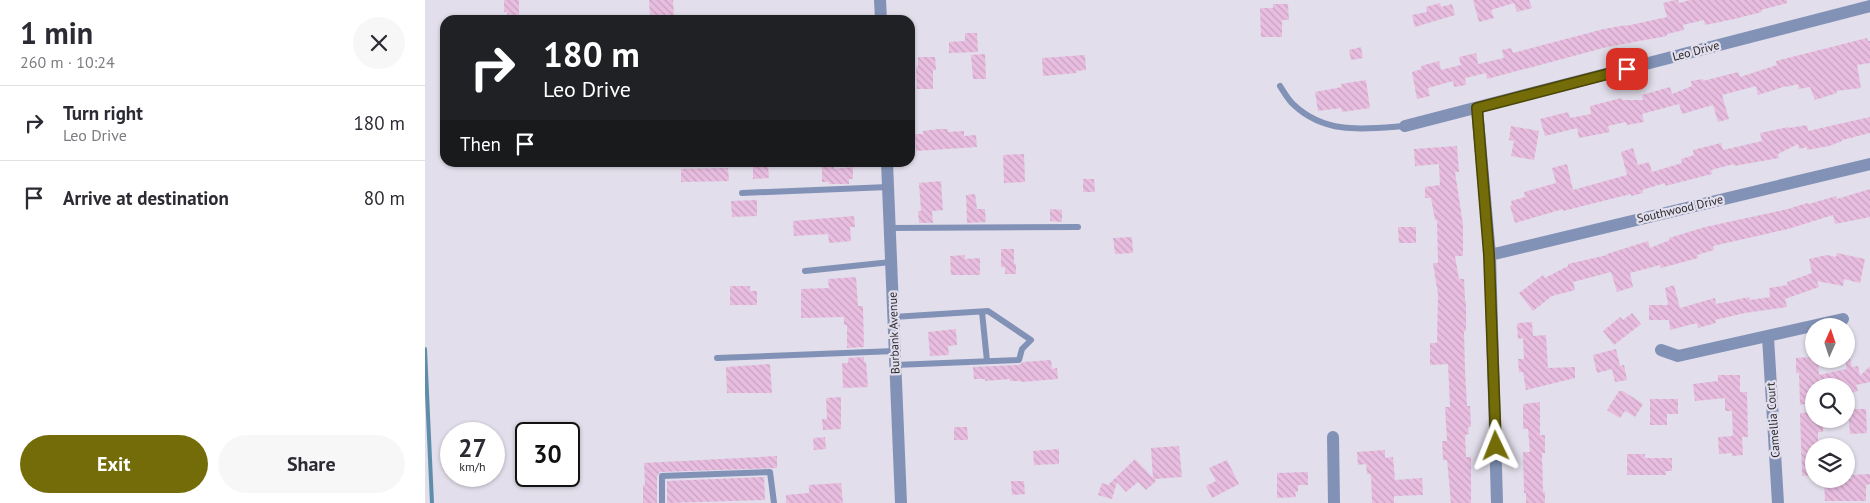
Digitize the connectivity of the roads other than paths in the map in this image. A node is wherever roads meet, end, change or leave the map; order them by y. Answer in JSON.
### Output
{"nodes":[{"id":1,"x":880,"y":0,"type":"edge"},
{"id":2,"x":1870,"y":6,"type":"edge"},
{"id":3,"x":881,"y":15,"type":"edge"},
{"id":4,"x":1280,"y":86,"type":"dead end"},
{"id":5,"x":1477,"y":108,"type":"junction"},
{"id":6,"x":1405,"y":126,"type":"joint"},
{"id":7,"x":1870,"y":164,"type":"edge"},
{"id":8,"x":887,"y":167,"type":"edge"},
{"id":9,"x":888,"y":187,"type":"junction"},
{"id":10,"x":742,"y":193,"type":"dead end"},
{"id":11,"x":1078,"y":227,"type":"dead end"},
{"id":12,"x":890,"y":228,"type":"junction"},
{"id":13,"x":1489,"y":255,"type":"junction"},
{"id":14,"x":891,"y":262,"type":"junction"},
{"id":15,"x":805,"y":271,"type":"dead end"},
{"id":16,"x":982,"y":312,"type":"junction"},
{"id":17,"x":893,"y":317,"type":"junction"},
{"id":18,"x":1805,"y":328,"type":"edge"},
{"id":19,"x":1768,"y":336,"type":"junction"},
{"id":20,"x":1661,"y":350,"type":"dead end"},
{"id":21,"x":895,"y":351,"type":"junction"},
{"id":22,"x":717,"y":358,"type":"dead end"},
{"id":23,"x":987,"y":361,"type":"junction"},
{"id":24,"x":895,"y":365,"type":"junction"},
{"id":25,"x":1333,"y":437,"type":"dead end"},
{"id":26,"x":662,"y":503,"type":"edge"},
{"id":27,"x":774,"y":503,"type":"edge"},
{"id":28,"x":901,"y":503,"type":"edge"},
{"id":29,"x":1334,"y":503,"type":"edge"},
{"id":30,"x":1497,"y":503,"type":"edge"},
{"id":31,"x":1778,"y":503,"type":"edge"}],
"edges":[{"from":1,"to":3,"type":"street"},
{"from":2,"to":5,"type":"street","name":"Leo Drive"},
{"from":4,"to":6,"type":"lane"},
{"from":5,"to":6,"type":"street","name":"Leo Drive"},
{"from":5,"to":13,"type":"street"},
{"from":7,"to":13,"type":"street","name":"Southwood Drive"},
{"from":8,"to":9,"type":"street","name":"Burbank Avenue"},
{"from":9,"to":10,"type":"lane"},
{"from":9,"to":12,"type":"street","name":"Burbank Avenue"},
{"from":11,"to":12,"type":"lane"},
{"from":12,"to":14,"type":"street","name":"Burbank Avenue"},
{"from":13,"to":30,"type":"street"},
{"from":14,"to":15,"type":"lane"},
{"from":14,"to":17,"type":"street","name":"Burbank Avenue"},
{"from":16,"to":17,"type":"lane"},
{"from":16,"to":23,"type":"lane"},
{"from":16,"to":23,"type":"lane"},
{"from":17,"to":21,"type":"street","name":"Burbank Avenue"},
{"from":18,"to":19,"type":"street"},
{"from":19,"to":20,"type":"street"},
{"from":19,"to":31,"type":"street","name":"Camellia Court"},
{"from":21,"to":22,"type":"lane"},
{"from":21,"to":24,"type":"street","name":"Burbank Avenue"},
{"from":23,"to":24,"type":"lane"},
{"from":24,"to":28,"type":"street","name":"Burbank Avenue"},
{"from":25,"to":29,"type":"street"},
{"from":26,"to":27,"type":"lane"}]}
